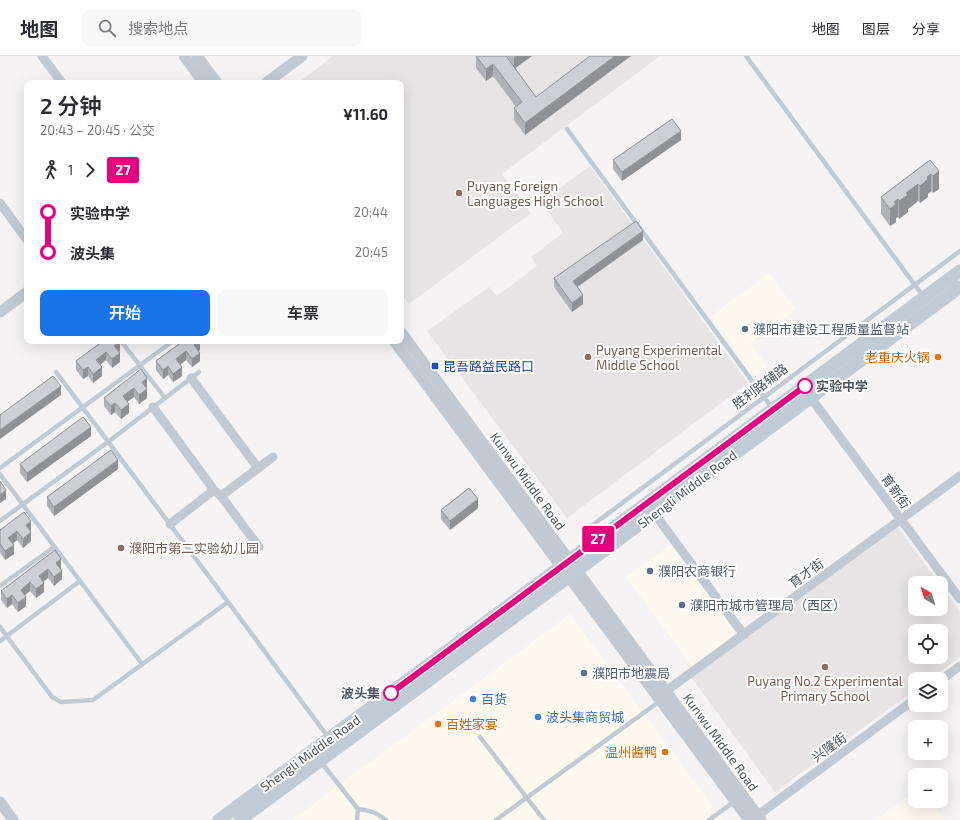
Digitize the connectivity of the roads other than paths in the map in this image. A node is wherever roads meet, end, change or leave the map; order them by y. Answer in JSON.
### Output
{"nodes":[{"id":1,"x":42,"y":56,"type":"edge"},
{"id":2,"x":184,"y":56,"type":"edge"},
{"id":3,"x":197,"y":56,"type":"edge"},
{"id":4,"x":302,"y":56,"type":"edge"},
{"id":5,"x":746,"y":56,"type":"edge"},
{"id":6,"x":60,"y":80,"type":"edge"},
{"id":7,"x":202,"y":80,"type":"edge"},
{"id":8,"x":215,"y":80,"type":"edge"},
{"id":9,"x":270,"y":80,"type":"edge"},
{"id":10,"x":567,"y":129,"type":"dead end"},
{"id":11,"x":0,"y":203,"type":"edge"},
{"id":12,"x":24,"y":236,"type":"edge"},
{"id":13,"x":960,"y":251,"type":"edge"},
{"id":14,"x":960,"y":271,"type":"edge"},
{"id":15,"x":914,"y":285,"type":"junction"},
{"id":16,"x":960,"y":287,"type":"edge"},
{"id":17,"x":24,"y":294,"type":"edge"},
{"id":18,"x":924,"y":298,"type":"junction"},
{"id":19,"x":0,"y":312,"type":"edge"},
{"id":20,"x":404,"y":336,"type":"edge"},
{"id":21,"x":123,"y":344,"type":"edge"},
{"id":22,"x":169,"y":344,"type":"edge"},
{"id":23,"x":396,"y":344,"type":"edge"},
{"id":24,"x":140,"y":365,"type":"junction"},
{"id":25,"x":56,"y":372,"type":"dead end"},
{"id":26,"x":199,"y":372,"type":"dead end"},
{"id":27,"x":191,"y":378,"type":"junction"},
{"id":28,"x":764,"y":397,"type":"junction"},
{"id":29,"x":165,"y":398,"type":"junction"},
{"id":30,"x":810,"y":398,"type":"junction"},
{"id":31,"x":153,"y":407,"type":"junction"},
{"id":32,"x":82,"y":408,"type":"junction"},
{"id":33,"x":773,"y":410,"type":"junction"},
{"id":34,"x":108,"y":442,"type":"junction"},
{"id":35,"x":273,"y":457,"type":"dead end"},
{"id":36,"x":0,"y":468,"type":"edge"},
{"id":37,"x":258,"y":468,"type":"junction"},
{"id":38,"x":0,"y":474,"type":"edge"},
{"id":39,"x":960,"y":476,"type":"edge"},
{"id":40,"x":218,"y":493,"type":"junction"},
{"id":41,"x":22,"y":504,"type":"junction"},
{"id":42,"x":654,"y":513,"type":"junction"},
{"id":43,"x":901,"y":520,"type":"junction"},
{"id":44,"x":0,"y":521,"type":"edge"},
{"id":45,"x":170,"y":524,"type":"junction"},
{"id":46,"x":54,"y":547,"type":"junction"},
{"id":47,"x":259,"y":547,"type":"dead end"},
{"id":48,"x":587,"y":548,"type":"junction"},
{"id":49,"x":569,"y":569,"type":"junction"},
{"id":50,"x":80,"y":581,"type":"junction"},
{"id":51,"x":0,"y":586,"type":"edge"},
{"id":52,"x":960,"y":599,"type":"edge"},
{"id":53,"x":228,"y":602,"type":"junction"},
{"id":54,"x":0,"y":627,"type":"edge"},
{"id":55,"x":744,"y":635,"type":"junction"},
{"id":56,"x":6,"y":636,"type":"junction"},
{"id":57,"x":0,"y":641,"type":"edge"},
{"id":58,"x":142,"y":664,"type":"junction"},
{"id":59,"x":960,"y":666,"type":"edge"},
{"id":60,"x":948,"y":675,"type":"edge"},
{"id":61,"x":663,"y":696,"type":"junction"},
{"id":62,"x":908,"y":704,"type":"edge"},
{"id":63,"x":480,"y":737,"type":"dead end"},
{"id":64,"x":329,"y":738,"type":"junction"},
{"id":65,"x":320,"y":761,"type":"junction"},
{"id":66,"x":527,"y":798,"type":"junction"},
{"id":67,"x":734,"y":801,"type":"junction"},
{"id":68,"x":0,"y":802,"type":"edge"},
{"id":69,"x":358,"y":809,"type":"junction"},
{"id":70,"x":756,"y":818,"type":"edge"},
{"id":71,"x":13,"y":820,"type":"edge"},
{"id":72,"x":219,"y":820,"type":"edge"},
{"id":73,"x":240,"y":820,"type":"edge"},
{"id":74,"x":357,"y":820,"type":"edge"},
{"id":75,"x":386,"y":820,"type":"edge"},
{"id":76,"x":496,"y":820,"type":"edge"},
{"id":77,"x":544,"y":820,"type":"edge"},
{"id":78,"x":709,"y":820,"type":"edge"}],
"edges":[{"from":1,"to":6,"type":"street"},
{"from":2,"to":7,"type":"street"},
{"from":3,"to":8,"type":"street"},
{"from":4,"to":9,"type":"street"},
{"from":5,"to":15,"type":"lane"},
{"from":10,"to":28,"type":"lane"},
{"from":11,"to":12,"type":"street"},
{"from":13,"to":15,"type":"lane","name":"胜利路辅路"},
{"from":14,"to":18,"type":"main road","name":"Shengli Middle Road"},
{"from":15,"to":18,"type":"lane"},
{"from":15,"to":28,"type":"lane","name":"胜利路辅路"},
{"from":16,"to":30,"type":"main road","name":"Shengli Middle Road"},
{"from":17,"to":19,"type":"street"},
{"from":18,"to":33,"type":"main road","name":"Shengli Middle Road"},
{"from":20,"to":49,"type":"street","name":"Kunwu Middle Road"},
{"from":21,"to":24,"type":"lane"},
{"from":22,"to":24,"type":"lane"},
{"from":23,"to":49,"type":"street","name":"Kunwu Middle Road"},
{"from":24,"to":29,"type":"lane"},
{"from":24,"to":32,"type":"lane"},
{"from":25,"to":32,"type":"lane"},
{"from":26,"to":27,"type":"lane"},
{"from":27,"to":29,"type":"lane"},
{"from":27,"to":37,"type":"street"},
{"from":28,"to":33,"type":"lane"},
{"from":28,"to":48,"type":"lane","name":"胜利路辅路"},
{"from":29,"to":31,"type":"lane"},
{"from":30,"to":42,"type":"main road","name":"Shengli Middle Road"},
{"from":30,"to":43,"type":"street","name":"育新街"},
{"from":31,"to":34,"type":"lane"},
{"from":31,"to":40,"type":"street"},
{"from":32,"to":34,"type":"lane"},
{"from":32,"to":36,"type":"lane"},
{"from":33,"to":48,"type":"main road","name":"Shengli Middle Road"},
{"from":34,"to":41,"type":"lane"},
{"from":34,"to":45,"type":"lane"},
{"from":35,"to":37,"type":"street"},
{"from":37,"to":40,"type":"street"},
{"from":38,"to":41,"type":"lane"},
{"from":39,"to":43,"type":"street","name":"育才街"},
{"from":40,"to":45,"type":"street"},
{"from":40,"to":47,"type":"street"},
{"from":41,"to":44,"type":"lane"},
{"from":41,"to":46,"type":"lane"},
{"from":42,"to":49,"type":"main road","name":"Shengli Middle Road"},
{"from":42,"to":55,"type":"street"},
{"from":43,"to":52,"type":"street","name":"育新街"},
{"from":43,"to":55,"type":"street","name":"育才街"},
{"from":45,"to":53,"type":"lane"},
{"from":46,"to":50,"type":"lane"},
{"from":46,"to":51,"type":"lane"},
{"from":48,"to":49,"type":"main road","name":"Shengli Middle Road"},
{"from":49,"to":61,"type":"street","name":"Kunwu Middle Road"},
{"from":49,"to":64,"type":"main road","name":"Shengli Middle Road"},
{"from":49,"to":65,"type":"main road","name":"Shengli Middle Road"},
{"from":50,"to":56,"type":"lane"},
{"from":50,"to":58,"type":"lane"},
{"from":53,"to":58,"type":"lane"},
{"from":53,"to":64,"type":"lane"},
{"from":54,"to":56,"type":"lane"},
{"from":55,"to":61,"type":"street","name":"育才街"},
{"from":56,"to":57,"type":"lane"},
{"from":56,"to":58,"type":"lane"},
{"from":59,"to":60,"type":"street"},
{"from":61,"to":66,"type":"lane"},
{"from":61,"to":67,"type":"street","name":"Kunwu Middle Road"},
{"from":61,"to":70,"type":"street","name":"Kunwu Middle Road"},
{"from":62,"to":70,"type":"street","name":"兴隆街"},
{"from":63,"to":66,"type":"lane"},
{"from":64,"to":72,"type":"main road","name":"Shengli Middle Road"},
{"from":65,"to":69,"type":"lane"},
{"from":65,"to":73,"type":"main road","name":"Shengli Middle Road"},
{"from":66,"to":76,"type":"lane"},
{"from":66,"to":77,"type":"lane"},
{"from":67,"to":70,"type":"street","name":"Kunwu Middle Road"},
{"from":67,"to":78,"type":"lane"},
{"from":68,"to":71,"type":"street"},
{"from":69,"to":74,"type":"lane"},
{"from":69,"to":75,"type":"lane"}]}
